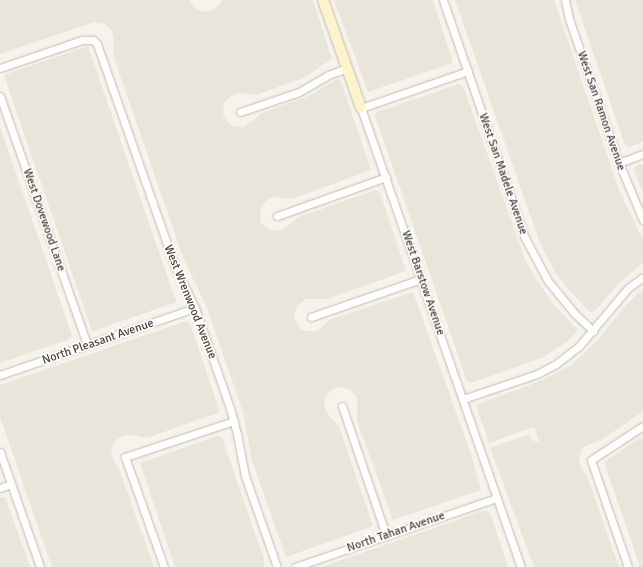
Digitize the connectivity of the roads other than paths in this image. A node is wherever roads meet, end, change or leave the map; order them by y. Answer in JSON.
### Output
{"nodes":[{"id":1,"x":323,"y":0,"type":"edge"},
{"id":2,"x":443,"y":0,"type":"edge"},
{"id":3,"x":564,"y":0,"type":"edge"},
{"id":4,"x":0,"y":68,"type":"edge"},
{"id":5,"x":348,"y":68,"type":"junction"},
{"id":6,"x":468,"y":71,"type":"junction"},
{"id":7,"x":0,"y":96,"type":"edge"},
{"id":8,"x":361,"y":108,"type":"junction"},
{"id":9,"x":240,"y":112,"type":"dead end"},
{"id":10,"x":643,"y":154,"type":"edge"},
{"id":11,"x":619,"y":163,"type":"junction"},
{"id":12,"x":386,"y":177,"type":"junction"},
{"id":13,"x":277,"y":216,"type":"dead end"},
{"id":14,"x":643,"y":220,"type":"edge"},
{"id":15,"x":643,"y":277,"type":"edge"},
{"id":16,"x":421,"y":279,"type":"junction"},
{"id":17,"x":195,"y":308,"type":"junction"},
{"id":18,"x":311,"y":317,"type":"dead end"},
{"id":19,"x":593,"y":331,"type":"junction"},
{"id":20,"x":87,"y":345,"type":"junction"},
{"id":21,"x":0,"y":376,"type":"edge"},
{"id":22,"x":463,"y":399,"type":"junction"},
{"id":23,"x":342,"y":406,"type":"dead end"},
{"id":24,"x":234,"y":421,"type":"junction"},
{"id":25,"x":643,"y":426,"type":"edge"},
{"id":26,"x":0,"y":452,"type":"edge"},
{"id":27,"x":11,"y":484,"type":"junction"},
{"id":28,"x":0,"y":488,"type":"edge"},
{"id":29,"x":497,"y":498,"type":"junction"},
{"id":30,"x":386,"y":535,"type":"junction"},
{"id":31,"x":40,"y":567,"type":"edge"},
{"id":32,"x":164,"y":567,"type":"edge"},
{"id":33,"x":277,"y":567,"type":"edge"},
{"id":34,"x":295,"y":567,"type":"edge"},
{"id":35,"x":521,"y":567,"type":"edge"},
{"id":36,"x":628,"y":567,"type":"edge"}],
"edges":[{"from":1,"to":5,"type":"street","name":"West Barstow Avenue"},
{"from":2,"to":6,"type":"street","name":"West San Madele Avenue"},
{"from":3,"to":11,"type":"street","name":"West San Ramon Avenue"},
{"from":4,"to":17,"type":"street","name":"West Wrenwood Avenue"},
{"from":5,"to":8,"type":"street","name":"West Barstow Avenue"},
{"from":5,"to":9,"type":"street"},
{"from":6,"to":8,"type":"street"},
{"from":6,"to":19,"type":"street","name":"West San Madele Avenue"},
{"from":7,"to":20,"type":"street","name":"West Dovewood Lane"},
{"from":8,"to":12,"type":"street","name":"West Barstow Avenue"},
{"from":10,"to":11,"type":"street"},
{"from":11,"to":14,"type":"street","name":"West San Ramon Avenue"},
{"from":12,"to":13,"type":"street"},
{"from":12,"to":16,"type":"street","name":"West Barstow Avenue"},
{"from":15,"to":19,"type":"street"},
{"from":16,"to":18,"type":"street"},
{"from":16,"to":22,"type":"street","name":"West Barstow Avenue"},
{"from":17,"to":20,"type":"street","name":"North Pleasant Avenue"},
{"from":17,"to":24,"type":"street","name":"West Wrenwood Avenue"},
{"from":19,"to":22,"type":"street"},
{"from":20,"to":21,"type":"street","name":"North Pleasant Avenue"},
{"from":22,"to":29,"type":"street","name":"West Barstow Avenue"},
{"from":23,"to":30,"type":"street"},
{"from":24,"to":32,"type":"street"},
{"from":24,"to":33,"type":"street","name":"West Wrenwood Avenue"},
{"from":25,"to":36,"type":"street"},
{"from":26,"to":27,"type":"street"},
{"from":27,"to":28,"type":"street"},
{"from":27,"to":31,"type":"street"},
{"from":29,"to":30,"type":"street","name":"North Tahan Avenue"},
{"from":29,"to":35,"type":"street","name":"West Barstow Avenue"},
{"from":30,"to":34,"type":"street","name":"North Tahan Avenue"}]}
